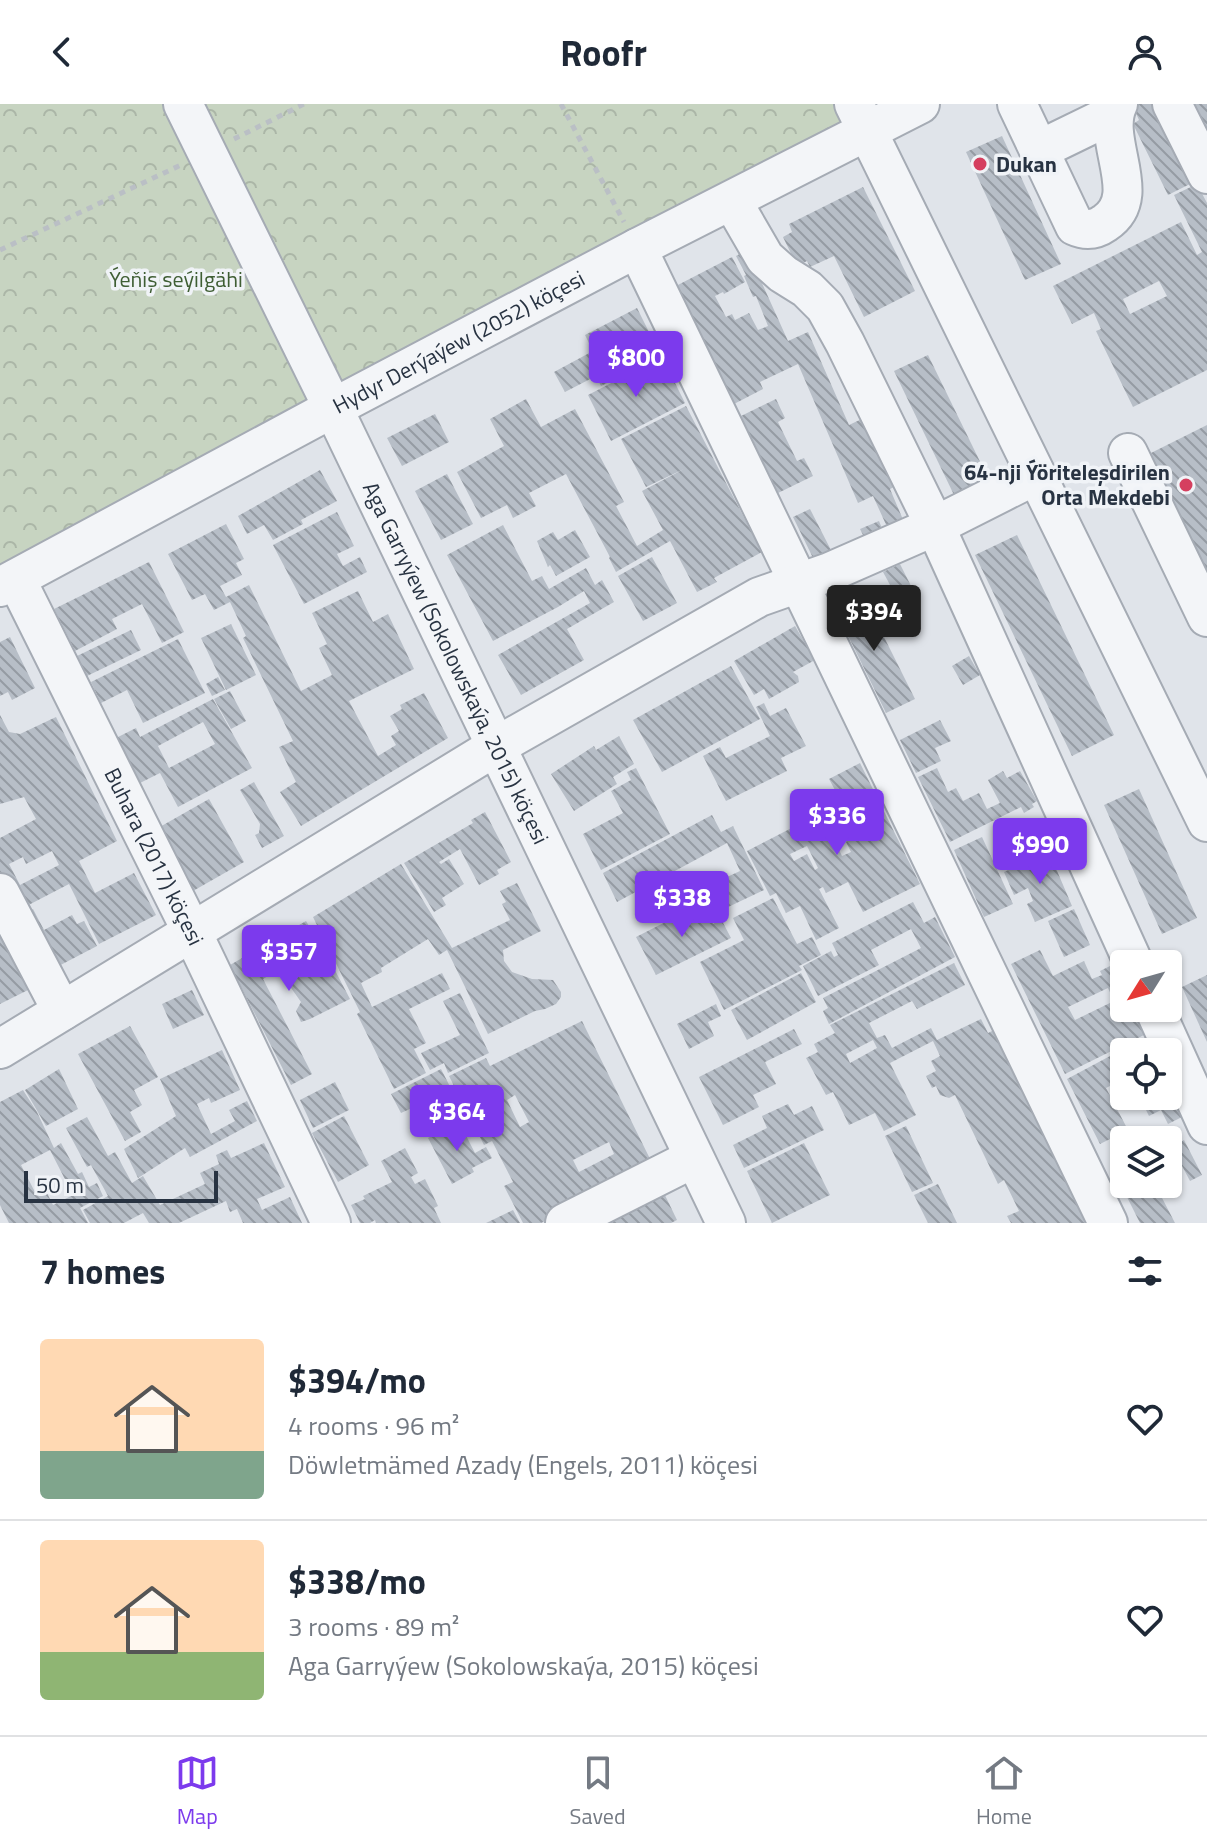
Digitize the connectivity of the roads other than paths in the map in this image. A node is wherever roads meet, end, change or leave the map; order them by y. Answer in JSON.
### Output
{"nodes":[{"id":1,"x":183,"y":104,"type":"edge"},
{"id":2,"x":920,"y":104,"type":"edge"},
{"id":3,"x":1017,"y":104,"type":"edge"},
{"id":4,"x":1172,"y":104,"type":"edge"},
{"id":5,"x":1116,"y":109,"type":"edge"},
{"id":6,"x":861,"y":118,"type":"edge"},
{"id":7,"x":1039,"y":150,"type":"junction"},
{"id":8,"x":1207,"y":174,"type":"edge"},
{"id":9,"x":732,"y":201,"type":"junction"},
{"id":10,"x":637,"y":248,"type":"junction"},
{"id":11,"x":333,"y":408,"type":"junction"},
{"id":12,"x":1128,"y":453,"type":"dead end"},
{"id":13,"x":1036,"y":475,"type":"junction"},
{"id":14,"x":935,"y":526,"type":"junction"},
{"id":15,"x":8,"y":583,"type":"edge"},
{"id":16,"x":798,"y":583,"type":"junction"},
{"id":17,"x":1207,"y":617,"type":"edge"},
{"id":18,"x":495,"y":747,"type":"junction"},
{"id":19,"x":1194,"y":764,"type":"edge"},
{"id":20,"x":1207,"y":822,"type":"edge"},
{"id":21,"x":0,"y":893,"type":"edge"},
{"id":22,"x":192,"y":932,"type":"junction"},
{"id":23,"x":1128,"y":950,"type":"edge"},
{"id":24,"x":62,"y":1011,"type":"junction"},
{"id":25,"x":1160,"y":1022,"type":"edge"},
{"id":26,"x":0,"y":1049,"type":"edge"},
{"id":27,"x":1207,"y":1125,"type":"edge"},
{"id":28,"x":694,"y":1158,"type":"junction"},
{"id":29,"x":331,"y":1223,"type":"edge"},
{"id":30,"x":565,"y":1223,"type":"edge"},
{"id":31,"x":726,"y":1223,"type":"edge"},
{"id":32,"x":1108,"y":1223,"type":"edge"}],
"edges":[{"from":1,"to":11,"type":"street","name":"Aga Garryýew (Sokolowskaýa, 2015) köçesi"},
{"from":2,"to":6,"type":"street","name":"Hydyr Derýaýew (2052) köçesi"},
{"from":3,"to":7,"type":"street"},
{"from":4,"to":8,"type":"street"},
{"from":5,"to":7,"type":"street"},
{"from":5,"to":7,"type":"street"},
{"from":6,"to":9,"type":"street","name":"Hydyr Derýaýew (2052) köçesi"},
{"from":6,"to":13,"type":"street"},
{"from":9,"to":10,"type":"street","name":"Hydyr Derýaýew (2052) köçesi"},
{"from":9,"to":14,"type":"street"},
{"from":10,"to":11,"type":"street","name":"Hydyr Derýaýew (2052) köçesi"},
{"from":10,"to":16,"type":"street"},
{"from":11,"to":15,"type":"street","name":"Hydyr Derýaýew (2052) köçesi"},
{"from":11,"to":18,"type":"street","name":"Aga Garryýew (Sokolowskaýa, 2015) köçesi"},
{"from":12,"to":17,"type":"street"},
{"from":13,"to":14,"type":"street"},
{"from":13,"to":19,"type":"street"},
{"from":14,"to":16,"type":"street"},
{"from":14,"to":23,"type":"street"},
{"from":15,"to":22,"type":"street","name":"Buhara (2017) köçesi"},
{"from":16,"to":18,"type":"street"},
{"from":16,"to":32,"type":"street"},
{"from":18,"to":22,"type":"street"},
{"from":18,"to":28,"type":"street","name":"Aga Garryýew (Sokolowskaýa, 2015) köçesi"},
{"from":19,"to":20,"type":"street"},
{"from":21,"to":24,"type":"street"},
{"from":22,"to":24,"type":"street"},
{"from":22,"to":29,"type":"street","name":"Buhara (2017) köçesi"},
{"from":24,"to":26,"type":"street"},
{"from":25,"to":27,"type":"street"},
{"from":28,"to":30,"type":"street"},
{"from":28,"to":31,"type":"street","name":"Aga Garryýew (Sokolowskaýa, 2015) köçesi"}]}
